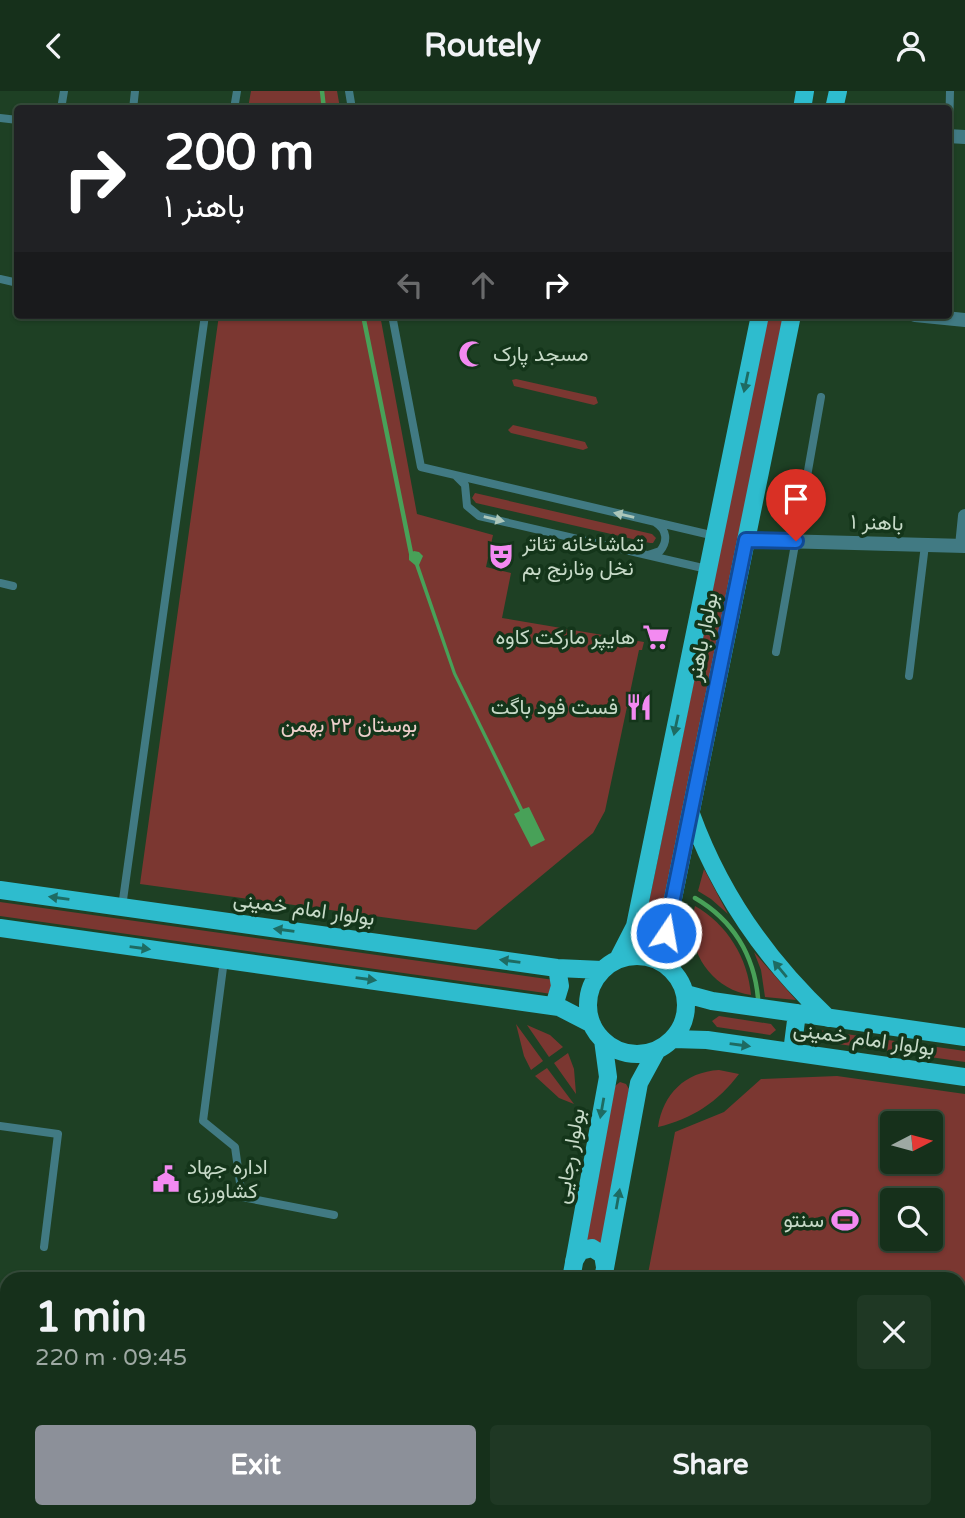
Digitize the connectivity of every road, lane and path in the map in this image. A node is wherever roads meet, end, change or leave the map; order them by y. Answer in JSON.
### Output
{"nodes":[{"id":1,"x":204,"y":319,"type":"edge"},
{"id":2,"x":393,"y":319,"type":"edge"},
{"id":3,"x":759,"y":319,"type":"edge"},
{"id":4,"x":791,"y":319,"type":"edge"},
{"id":5,"x":821,"y":397,"type":"dead end"},
{"id":6,"x":453,"y":475,"type":"junction"},
{"id":7,"x":487,"y":483,"type":"junction"},
{"id":8,"x":466,"y":495,"type":"junction"},
{"id":9,"x":965,"y":516,"type":"edge"},
{"id":10,"x":653,"y":522,"type":"junction"},
{"id":11,"x":715,"y":536,"type":"junction"},
{"id":12,"x":746,"y":540,"type":"junction"},
{"id":13,"x":796,"y":541,"type":"junction"},
{"id":14,"x":925,"y":545,"type":"junction"},
{"id":15,"x":963,"y":546,"type":"edge"},
{"id":16,"x":645,"y":555,"type":"junction"},
{"id":17,"x":708,"y":569,"type":"junction"},
{"id":18,"x":0,"y":583,"type":"edge"},
{"id":19,"x":13,"y":586,"type":"dead end"},
{"id":20,"x":776,"y":652,"type":"dead end"},
{"id":21,"x":909,"y":676,"type":"dead end"},
{"id":22,"x":691,"y":814,"type":"junction"},
{"id":23,"x":0,"y":890,"type":"edge"},
{"id":24,"x":122,"y":907,"type":"junction"},
{"id":25,"x":0,"y":928,"type":"edge"},
{"id":26,"x":618,"y":959,"type":"junction"},
{"id":27,"x":224,"y":960,"type":"junction"},
{"id":28,"x":557,"y":968,"type":"junction"},
{"id":29,"x":672,"y":969,"type":"junction"},
{"id":30,"x":602,"y":970,"type":"junction"},
{"id":31,"x":686,"y":994,"type":"junction"},
{"id":32,"x":554,"y":1006,"type":"junction"},
{"id":33,"x":797,"y":1013,"type":"junction"},
{"id":34,"x":828,"y":1018,"type":"junction"},
{"id":35,"x":592,"y":1024,"type":"junction"},
{"id":36,"x":965,"y":1037,"type":"edge"},
{"id":37,"x":673,"y":1039,"type":"junction"},
{"id":38,"x":603,"y":1040,"type":"junction"},
{"id":39,"x":657,"y":1050,"type":"junction"},
{"id":40,"x":792,"y":1052,"type":"junction"},
{"id":41,"x":965,"y":1077,"type":"edge"},
{"id":42,"x":0,"y":1126,"type":"edge"},
{"id":43,"x":334,"y":1215,"type":"dead end"},
{"id":44,"x":44,"y":1247,"type":"dead end"},
{"id":45,"x":574,"y":1261,"type":"junction"},
{"id":46,"x":572,"y":1272,"type":"edge"},
{"id":47,"x":604,"y":1272,"type":"edge"},
{"id":48,"x":604,"y":1272,"type":"edge"}],
"edges":[{"from":1,"to":24,"type":"lane"},
{"from":2,"to":6,"type":"lane"},
{"from":3,"to":11,"type":"main road","name":"بولوار باهنر","one_way":true},
{"from":4,"to":12,"type":"main road","name":"بولوار باهنر"},
{"from":5,"to":13,"type":"lane"},
{"from":6,"to":7,"type":"lane"},
{"from":6,"to":8,"type":"lane"},
{"from":7,"to":8,"type":"lane"},
{"from":10,"to":7,"type":"lane","one_way":true},
{"from":8,"to":16,"type":"lane","one_way":true},
{"from":9,"to":15,"type":"street"},
{"from":10,"to":11,"type":"lane"},
{"from":10,"to":16,"type":"lane"},
{"from":11,"to":17,"type":"main road","name":"بولوار باهنر"},
{"from":12,"to":13,"type":"street","name":"باهنر ۱"},
{"from":12,"to":22,"type":"main road","name":"بولوار باهنر"},
{"from":13,"to":14,"type":"street","name":"باهنر ۱"},
{"from":13,"to":20,"type":"lane"},
{"from":14,"to":15,"type":"street","name":"باهنر ۱"},
{"from":14,"to":21,"type":"lane"},
{"from":16,"to":17,"type":"lane"},
{"from":17,"to":26,"type":"main road","name":"بولوار باهنر","one_way":true},
{"from":18,"to":19,"type":"lane"},
{"from":22,"to":29,"type":"main road","name":"بولوار باهنر"},
{"from":34,"to":22,"type":"main road","one_way":true},
{"from":24,"to":23,"type":"main road","name":"بولوار امام خمینی","one_way":true},
{"from":28,"to":24,"type":"main road","name":"بولوار امام خمینی","one_way":true},
{"from":25,"to":27,"type":"main road","one_way":true},
{"from":26,"to":29,"type":"main road"},
{"from":26,"to":30,"type":"main road"},
{"from":27,"to":32,"type":"main road","one_way":true},
{"from":27,"to":43,"type":"lane"},
{"from":28,"to":30,"type":"main road","name":"بولوار امام خمینی"},
{"from":28,"to":32,"type":"main road"},
{"from":29,"to":31,"type":"main road"},
{"from":30,"to":35,"type":"main road"},
{"from":31,"to":33,"type":"main road","name":"بولوار امام خمینی"},
{"from":31,"to":37,"type":"main road"},
{"from":32,"to":35,"type":"main road"},
{"from":33,"to":34,"type":"main road","name":"بولوار امام خمینی"},
{"from":33,"to":40,"type":"main road"},
{"from":34,"to":36,"type":"main road","name":"بولوار امام خمینی"},
{"from":35,"to":38,"type":"main road"},
{"from":37,"to":39,"type":"main road"},
{"from":37,"to":40,"type":"main road","name":"بولوار امام خمینی","one_way":true},
{"from":38,"to":39,"type":"main road"},
{"from":38,"to":45,"type":"main road","name":"بولوار رجایی","one_way":true},
{"from":47,"to":39,"type":"main road","one_way":true},
{"from":40,"to":41,"type":"main road","name":"بولوار امام خمینی"},
{"from":42,"to":44,"type":"lane"},
{"from":45,"to":46,"type":"main road","name":"بولوار رجایی"},
{"from":45,"to":48,"type":"main road"}]}
